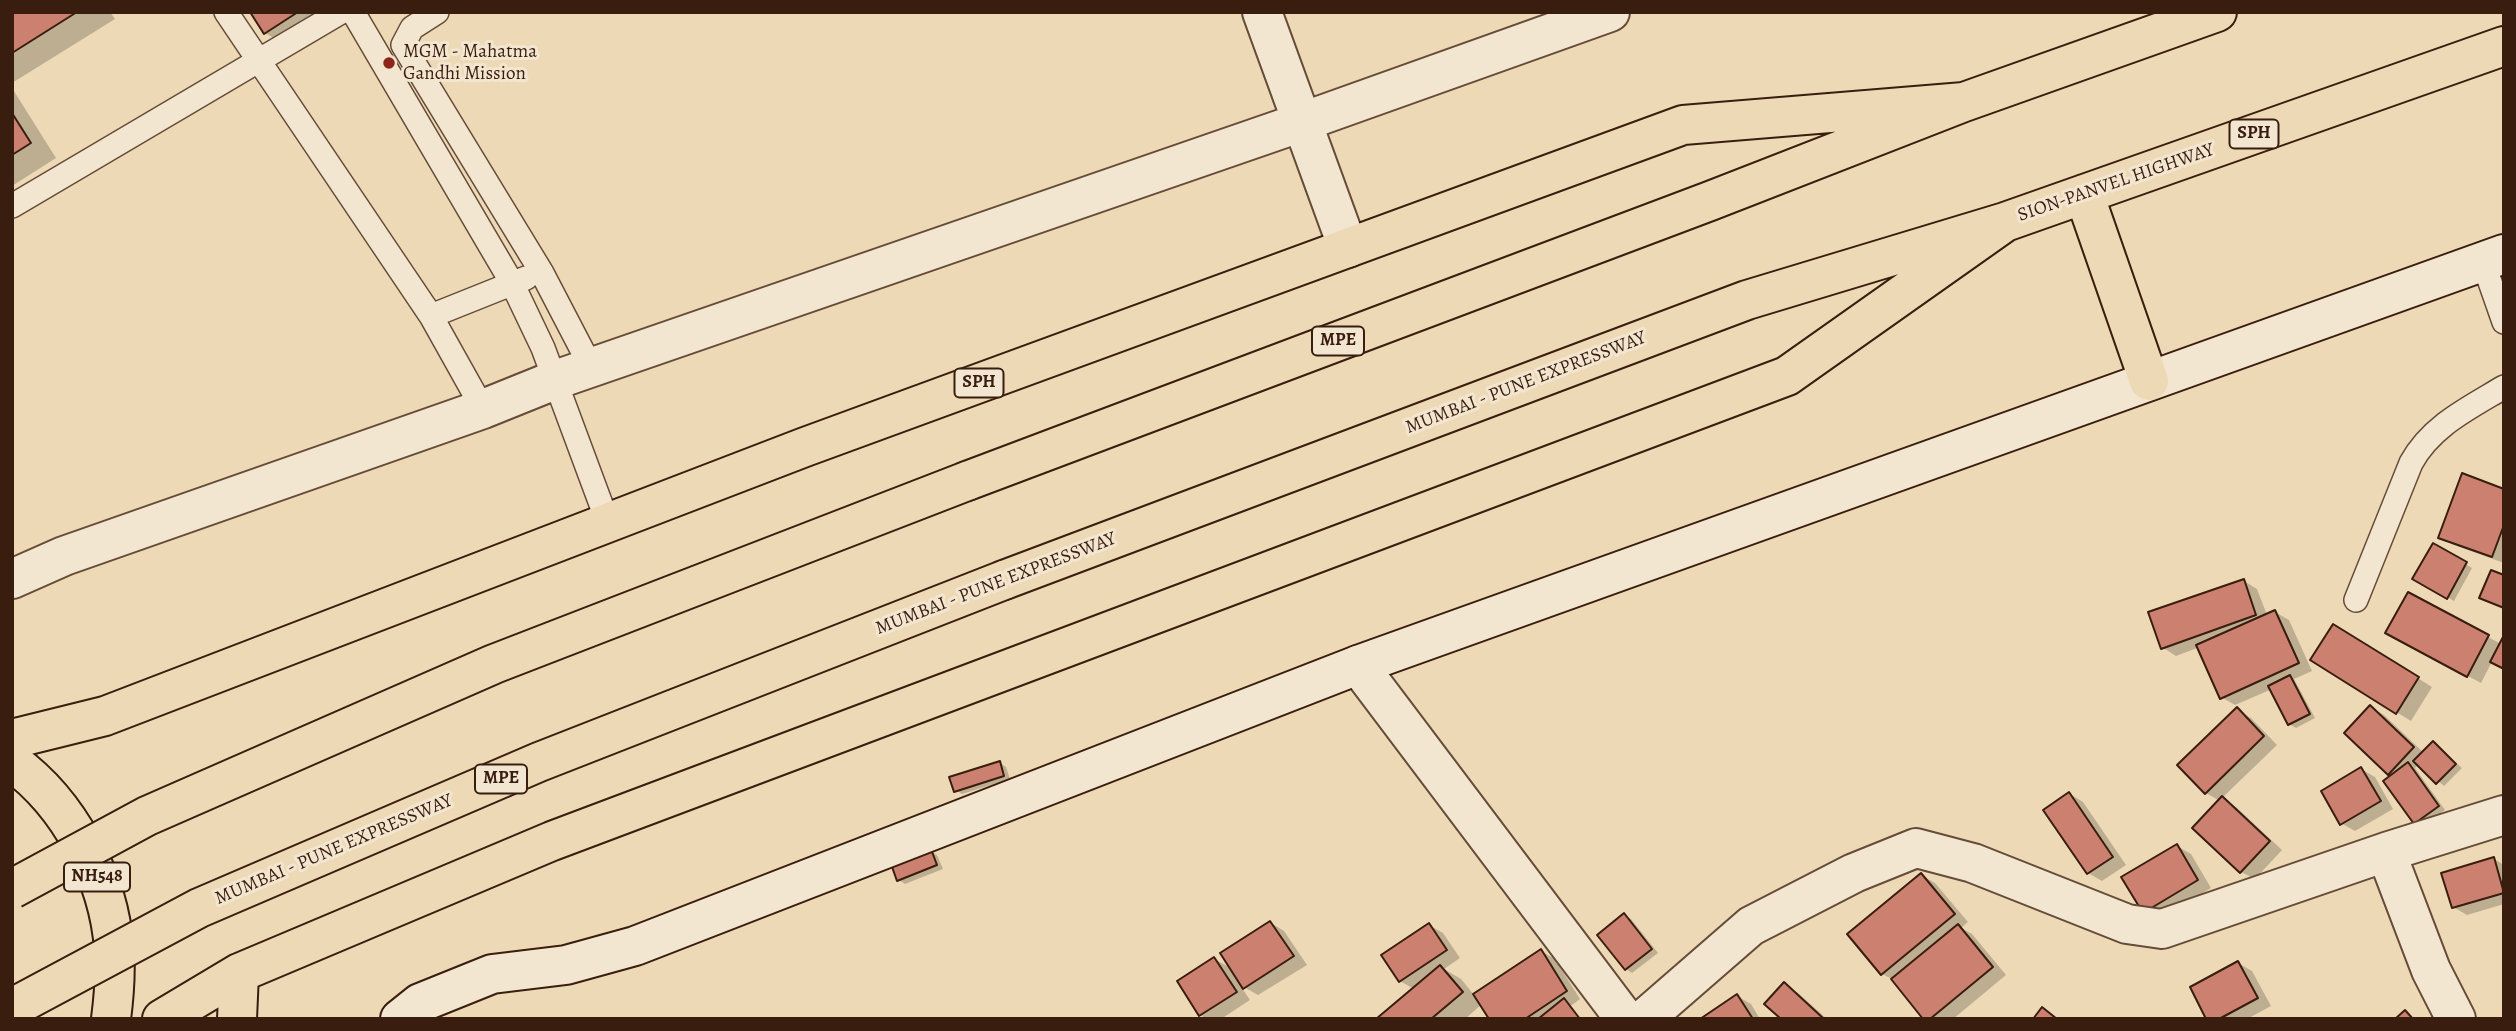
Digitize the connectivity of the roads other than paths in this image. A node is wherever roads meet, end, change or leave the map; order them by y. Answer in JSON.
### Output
{"nodes":[{"id":1,"x":226,"y":12,"type":"edge"},
{"id":2,"x":341,"y":12,"type":"edge"},
{"id":3,"x":353,"y":12,"type":"edge"},
{"id":4,"x":437,"y":12,"type":"edge"},
{"id":5,"x":1262,"y":12,"type":"edge"},
{"id":6,"x":1610,"y":12,"type":"edge"},
{"id":7,"x":2217,"y":12,"type":"edge"},
{"id":8,"x":2504,"y":46,"type":"edge"},
{"id":9,"x":257,"y":61,"type":"junction"},
{"id":10,"x":1964,"y":102,"type":"junction"},
{"id":11,"x":1302,"y":122,"type":"junction"},
{"id":12,"x":2084,"y":194,"type":"junction"},
{"id":13,"x":12,"y":206,"type":"edge"},
{"id":14,"x":2005,"y":222,"type":"junction"},
{"id":15,"x":1348,"y":248,"type":"junction"},
{"id":16,"x":2494,"y":258,"type":"edge"},
{"id":17,"x":542,"y":273,"type":"junction"},
{"id":18,"x":512,"y":283,"type":"junction"},
{"id":19,"x":431,"y":316,"type":"junction"},
{"id":20,"x":2504,"y":322,"type":"edge"},
{"id":21,"x":592,"y":369,"type":"junction"},
{"id":22,"x":555,"y":380,"type":"junction"},
{"id":23,"x":2149,"y":382,"type":"junction"},
{"id":24,"x":2504,"y":387,"type":"edge"},
{"id":25,"x":483,"y":409,"type":"junction"},
{"id":26,"x":608,"y":523,"type":"junction"},
{"id":27,"x":12,"y":579,"type":"edge"},
{"id":28,"x":2357,"y":600,"type":"dead end"},
{"id":29,"x":1358,"y":665,"type":"junction"},
{"id":30,"x":12,"y":738,"type":"edge"},
{"id":31,"x":12,"y":762,"type":"edge"},
{"id":32,"x":2504,"y":815,"type":"edge"},
{"id":33,"x":2386,"y":852,"type":"junction"},
{"id":34,"x":12,"y":889,"type":"edge"},
{"id":35,"x":239,"y":973,"type":"junction"},
{"id":36,"x":12,"y":1009,"type":"edge"},
{"id":37,"x":21,"y":1019,"type":"edge"},
{"id":38,"x":111,"y":1019,"type":"edge"},
{"id":39,"x":162,"y":1019,"type":"edge"},
{"id":40,"x":237,"y":1019,"type":"edge"},
{"id":41,"x":400,"y":1019,"type":"edge"},
{"id":42,"x":1625,"y":1019,"type":"edge"},
{"id":43,"x":1644,"y":1019,"type":"edge"},
{"id":44,"x":2456,"y":1019,"type":"edge"}],
"edges":[{"from":1,"to":9,"type":"lane"},
{"from":2,"to":9,"type":"lane"},
{"from":3,"to":18,"type":"lane"},
{"from":4,"to":17,"type":"lane"},
{"from":5,"to":11,"type":"street"},
{"from":6,"to":11,"type":"street"},
{"from":7,"to":10,"type":"highway","number":"SPH"},
{"from":8,"to":12,"type":"highway","name":"SION-PANVEL HIGHWAY","number":"SPH"},
{"from":9,"to":13,"type":"lane"},
{"from":9,"to":19,"type":"lane"},
{"from":10,"to":15,"type":"highway","number":"SPH"},
{"from":10,"to":34,"type":"highway","number":"MPE","bridge":true},
{"from":11,"to":15,"type":"street"},
{"from":11,"to":21,"type":"street"},
{"from":12,"to":14,"type":"highway","name":"SION-PANVEL HIGHWAY","number":"SPH"},
{"from":12,"to":23,"type":"highway"},
{"from":14,"to":35,"type":"highway","number":"SPH"},
{"from":14,"to":36,"type":"highway","name":"MUMBAI - PUNE EXPRESSWAY","number":"MPE","bridge":true},
{"from":15,"to":26,"type":"highway","number":"SPH"},
{"from":16,"to":20,"type":"lane"},
{"from":16,"to":23,"type":"street"},
{"from":17,"to":18,"type":"lane"},
{"from":17,"to":21,"type":"lane"},
{"from":18,"to":19,"type":"lane"},
{"from":18,"to":22,"type":"lane"},
{"from":19,"to":25,"type":"lane"},
{"from":21,"to":22,"type":"street"},
{"from":22,"to":25,"type":"street"},
{"from":22,"to":26,"type":"lane"},
{"from":23,"to":29,"type":"street"},
{"from":24,"to":28,"type":"lane"},
{"from":25,"to":27,"type":"street"},
{"from":26,"to":30,"type":"highway","number":"SPH"},
{"from":29,"to":41,"type":"street"},
{"from":29,"to":42,"type":"street"},
{"from":31,"to":38,"type":"highway","number":"NH548"},
{"from":32,"to":33,"type":"street"},
{"from":33,"to":43,"type":"street"},
{"from":33,"to":44,"type":"street"},
{"from":35,"to":39,"type":"highway","number":"SPH"},
{"from":35,"to":40,"type":"highway"},
{"from":36,"to":37,"type":"highway"}]}
